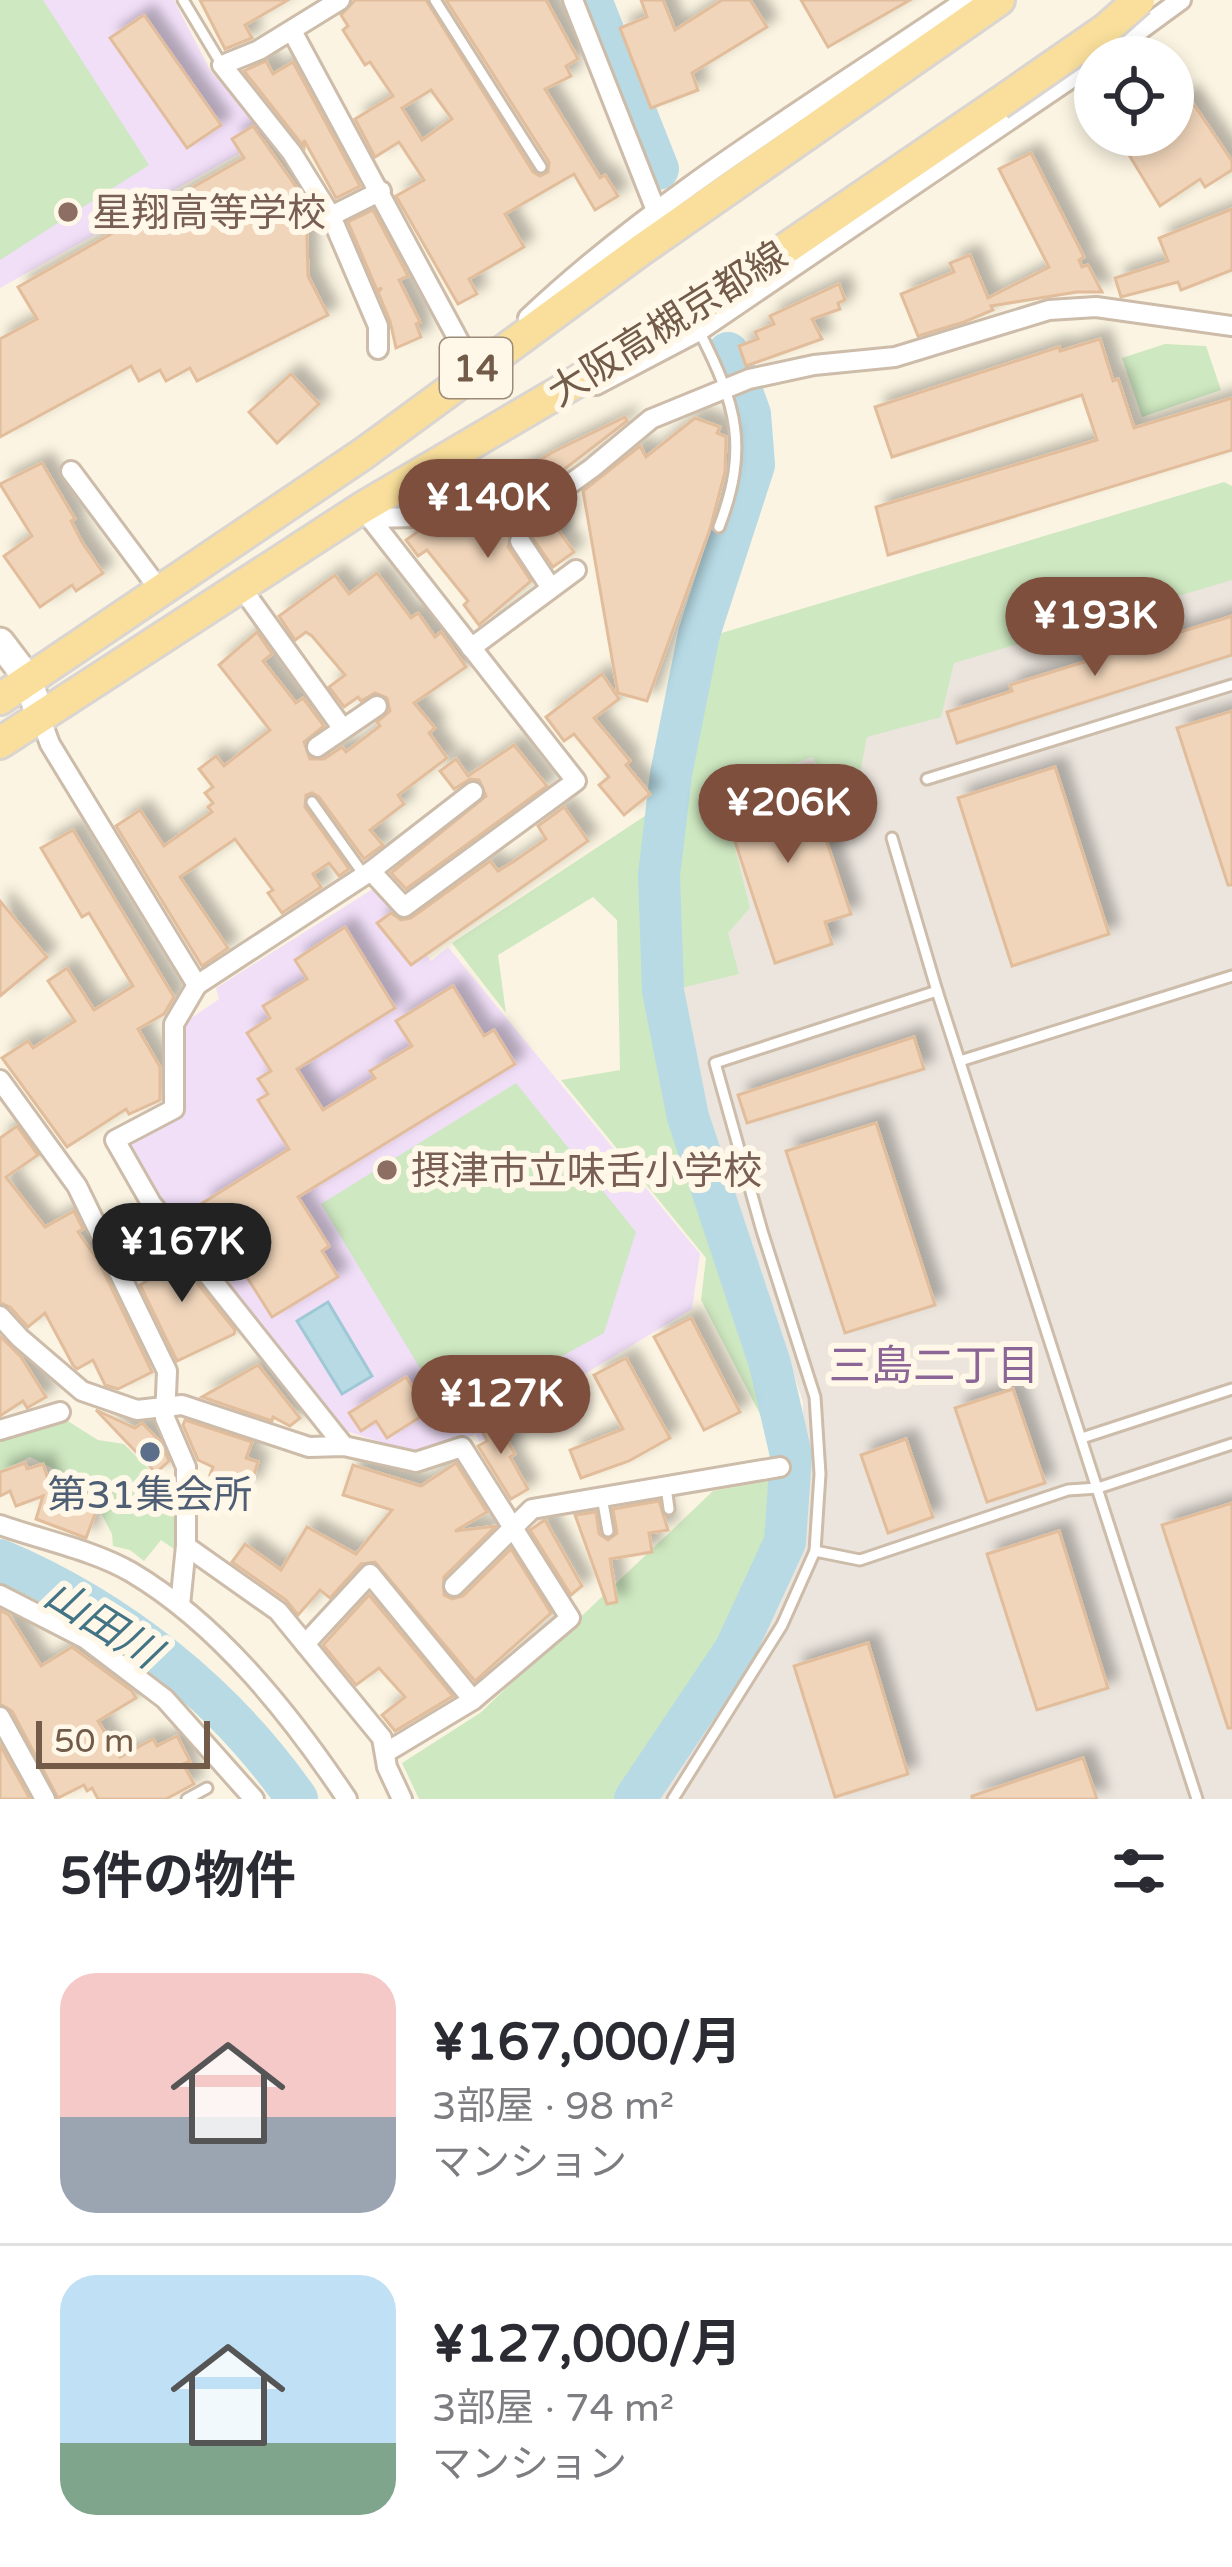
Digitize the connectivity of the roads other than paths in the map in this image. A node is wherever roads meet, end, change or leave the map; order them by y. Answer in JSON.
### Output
{"nodes":[{"id":1,"x":183,"y":0,"type":"edge"},
{"id":2,"x":340,"y":0,"type":"edge"},
{"id":3,"x":435,"y":0,"type":"edge"},
{"id":4,"x":573,"y":0,"type":"edge"},
{"id":5,"x":966,"y":0,"type":"edge"},
{"id":6,"x":999,"y":0,"type":"edge"},
{"id":7,"x":1181,"y":0,"type":"edge"},
{"id":8,"x":1145,"y":7,"type":"edge"},
{"id":9,"x":292,"y":32,"type":"junction"},
{"id":10,"x":1121,"y":36,"type":"edge"},
{"id":11,"x":222,"y":65,"type":"junction"},
{"id":12,"x":1074,"y":76,"type":"edge"},
{"id":13,"x":541,"y":167,"type":"dead end"},
{"id":14,"x":381,"y":191,"type":"junction"},
{"id":15,"x":656,"y":213,"type":"junction"},
{"id":16,"x":331,"y":217,"type":"junction"},
{"id":17,"x":1232,"y":326,"type":"edge"},
{"id":18,"x":699,"y":331,"type":"junction"},
{"id":19,"x":378,"y":349,"type":"dead end"},
{"id":20,"x":474,"y":369,"type":"junction"},
{"id":21,"x":734,"y":383,"type":"junction"},
{"id":22,"x":508,"y":423,"type":"junction"},
{"id":23,"x":71,"y":471,"type":"dead end"},
{"id":24,"x":366,"y":513,"type":"junction"},
{"id":25,"x":719,"y":527,"type":"dead end"},
{"id":26,"x":520,"y":542,"type":"dead end"},
{"id":27,"x":576,"y":570,"type":"dead end"},
{"id":28,"x":241,"y":587,"type":"junction"},
{"id":29,"x":551,"y":588,"type":"junction"},
{"id":30,"x":159,"y":589,"type":"junction"},
{"id":31,"x":0,"y":642,"type":"edge"},
{"id":32,"x":471,"y":648,"type":"junction"},
{"id":33,"x":28,"y":680,"type":"junction"},
{"id":34,"x":1232,"y":685,"type":"edge"},
{"id":35,"x":0,"y":699,"type":"edge"},
{"id":36,"x":377,"y":706,"type":"dead end"},
{"id":37,"x":40,"y":717,"type":"junction"},
{"id":38,"x":343,"y":729,"type":"junction"},
{"id":39,"x":0,"y":743,"type":"edge"},
{"id":40,"x":317,"y":747,"type":"dead end"},
{"id":41,"x":927,"y":779,"type":"dead end"},
{"id":42,"x":473,"y":792,"type":"dead end"},
{"id":43,"x":312,"y":802,"type":"dead end"},
{"id":44,"x":892,"y":838,"type":"dead end"},
{"id":45,"x":367,"y":873,"type":"junction"},
{"id":46,"x":1232,"y":976,"type":"edge"},
{"id":47,"x":196,"y":985,"type":"junction"},
{"id":48,"x":937,"y":991,"type":"junction"},
{"id":49,"x":960,"y":1061,"type":"junction"},
{"id":50,"x":0,"y":1080,"type":"edge"},
{"id":51,"x":0,"y":1316,"type":"edge"},
{"id":52,"x":1232,"y":1389,"type":"edge"},
{"id":53,"x":164,"y":1404,"type":"junction"},
{"id":54,"x":60,"y":1412,"type":"dead end"},
{"id":55,"x":0,"y":1430,"type":"edge"},
{"id":56,"x":1082,"y":1438,"type":"junction"},
{"id":57,"x":1232,"y":1444,"type":"edge"},
{"id":58,"x":344,"y":1446,"type":"junction"},
{"id":59,"x":780,"y":1467,"type":"dead end"},
{"id":60,"x":665,"y":1486,"type":"junction"},
{"id":61,"x":1098,"y":1488,"type":"junction"},
{"id":62,"x":602,"y":1497,"type":"junction"},
{"id":63,"x":669,"y":1510,"type":"dead end"},
{"id":64,"x":0,"y":1525,"type":"edge"},
{"id":65,"x":512,"y":1527,"type":"junction"},
{"id":66,"x":608,"y":1531,"type":"dead end"},
{"id":67,"x":186,"y":1546,"type":"junction"},
{"id":68,"x":815,"y":1551,"type":"junction"},
{"id":69,"x":454,"y":1586,"type":"dead end"},
{"id":70,"x":0,"y":1594,"type":"edge"},
{"id":71,"x":180,"y":1605,"type":"junction"},
{"id":72,"x":305,"y":1644,"type":"junction"},
{"id":73,"x":473,"y":1700,"type":"junction"},
{"id":74,"x":0,"y":1717,"type":"edge"},
{"id":75,"x":385,"y":1753,"type":"junction"},
{"id":76,"x":208,"y":1788,"type":"dead end"},
{"id":77,"x":45,"y":1799,"type":"edge"},
{"id":78,"x":187,"y":1799,"type":"edge"},
{"id":79,"x":254,"y":1799,"type":"edge"},
{"id":80,"x":347,"y":1799,"type":"edge"},
{"id":81,"x":402,"y":1799,"type":"edge"},
{"id":82,"x":673,"y":1799,"type":"edge"},
{"id":83,"x":1197,"y":1799,"type":"edge"}],
"edges":[{"from":1,"to":11,"type":"lane"},
{"from":2,"to":9,"type":"street"},
{"from":3,"to":13,"type":"lane"},
{"from":4,"to":15,"type":"street"},
{"from":5,"to":15,"type":"street"},
{"from":6,"to":20,"type":"main road","name":"大阪高槻京都線","number":"14"},
{"from":7,"to":8,"type":"street"},
{"from":8,"to":10,"type":"street"},
{"from":8,"to":22,"type":"main road","name":"大阪高槻京都線","number":"14","bridge":true},
{"from":9,"to":11,"type":"street"},
{"from":9,"to":14,"type":"street"},
{"from":11,"to":16,"type":"street"},
{"from":12,"to":18,"type":"street"},
{"from":14,"to":16,"type":"street"},
{"from":14,"to":20,"type":"street"},
{"from":15,"to":20,"type":"street"},
{"from":16,"to":19,"type":"street"},
{"from":17,"to":21,"type":"street"},
{"from":18,"to":21,"type":"lane"},
{"from":18,"to":22,"type":"street"},
{"from":20,"to":30,"type":"main road","name":"大阪高槻京都線","number":"14"},
{"from":21,"to":24,"type":"street"},
{"from":21,"to":25,"type":"lane"},
{"from":22,"to":24,"type":"main road","name":"大阪高槻京都線","number":"14"},
{"from":23,"to":30,"type":"street"},
{"from":24,"to":28,"type":"main road","name":"大阪高槻京都線","number":"14"},
{"from":24,"to":32,"type":"street"},
{"from":26,"to":29,"type":"street"},
{"from":27,"to":29,"type":"street"},
{"from":28,"to":37,"type":"main road","name":"大阪高槻京都線","number":"14"},
{"from":28,"to":38,"type":"street"},
{"from":29,"to":32,"type":"street"},
{"from":30,"to":33,"type":"main road","name":"大阪高槻京都線","number":"14"},
{"from":31,"to":33,"type":"street"},
{"from":32,"to":45,"type":"street"},
{"from":33,"to":35,"type":"main road","name":"大阪高槻京都線","number":"14"},
{"from":33,"to":37,"type":"street"},
{"from":34,"to":41,"type":"lane"},
{"from":36,"to":38,"type":"street"},
{"from":37,"to":39,"type":"main road","name":"大阪高槻京都線","number":"14"},
{"from":37,"to":47,"type":"street"},
{"from":38,"to":40,"type":"street"},
{"from":42,"to":45,"type":"street"},
{"from":43,"to":45,"type":"lane"},
{"from":44,"to":48,"type":"lane"},
{"from":45,"to":47,"type":"street"},
{"from":46,"to":49,"type":"lane"},
{"from":47,"to":58,"type":"street"},
{"from":48,"to":49,"type":"lane"},
{"from":48,"to":68,"type":"lane"},
{"from":49,"to":56,"type":"lane"},
{"from":50,"to":53,"type":"street"},
{"from":51,"to":53,"type":"street"},
{"from":52,"to":56,"type":"lane"},
{"from":53,"to":58,"type":"street"},
{"from":53,"to":67,"type":"street"},
{"from":54,"to":55,"type":"street"},
{"from":56,"to":61,"type":"lane"},
{"from":57,"to":61,"type":"lane"},
{"from":58,"to":65,"type":"street"},
{"from":59,"to":60,"type":"street"},
{"from":60,"to":62,"type":"street"},
{"from":60,"to":63,"type":"lane"},
{"from":61,"to":68,"type":"lane"},
{"from":61,"to":83,"type":"lane"},
{"from":62,"to":65,"type":"street"},
{"from":62,"to":66,"type":"lane"},
{"from":64,"to":71,"type":"street"},
{"from":65,"to":69,"type":"street"},
{"from":65,"to":73,"type":"street"},
{"from":67,"to":71,"type":"street"},
{"from":67,"to":72,"type":"street"},
{"from":68,"to":82,"type":"lane"},
{"from":70,"to":79,"type":"street"},
{"from":71,"to":80,"type":"street"},
{"from":72,"to":73,"type":"street"},
{"from":72,"to":75,"type":"street"},
{"from":73,"to":75,"type":"street"},
{"from":74,"to":77,"type":"street"},
{"from":75,"to":81,"type":"street"},
{"from":76,"to":78,"type":"lane"}]}
